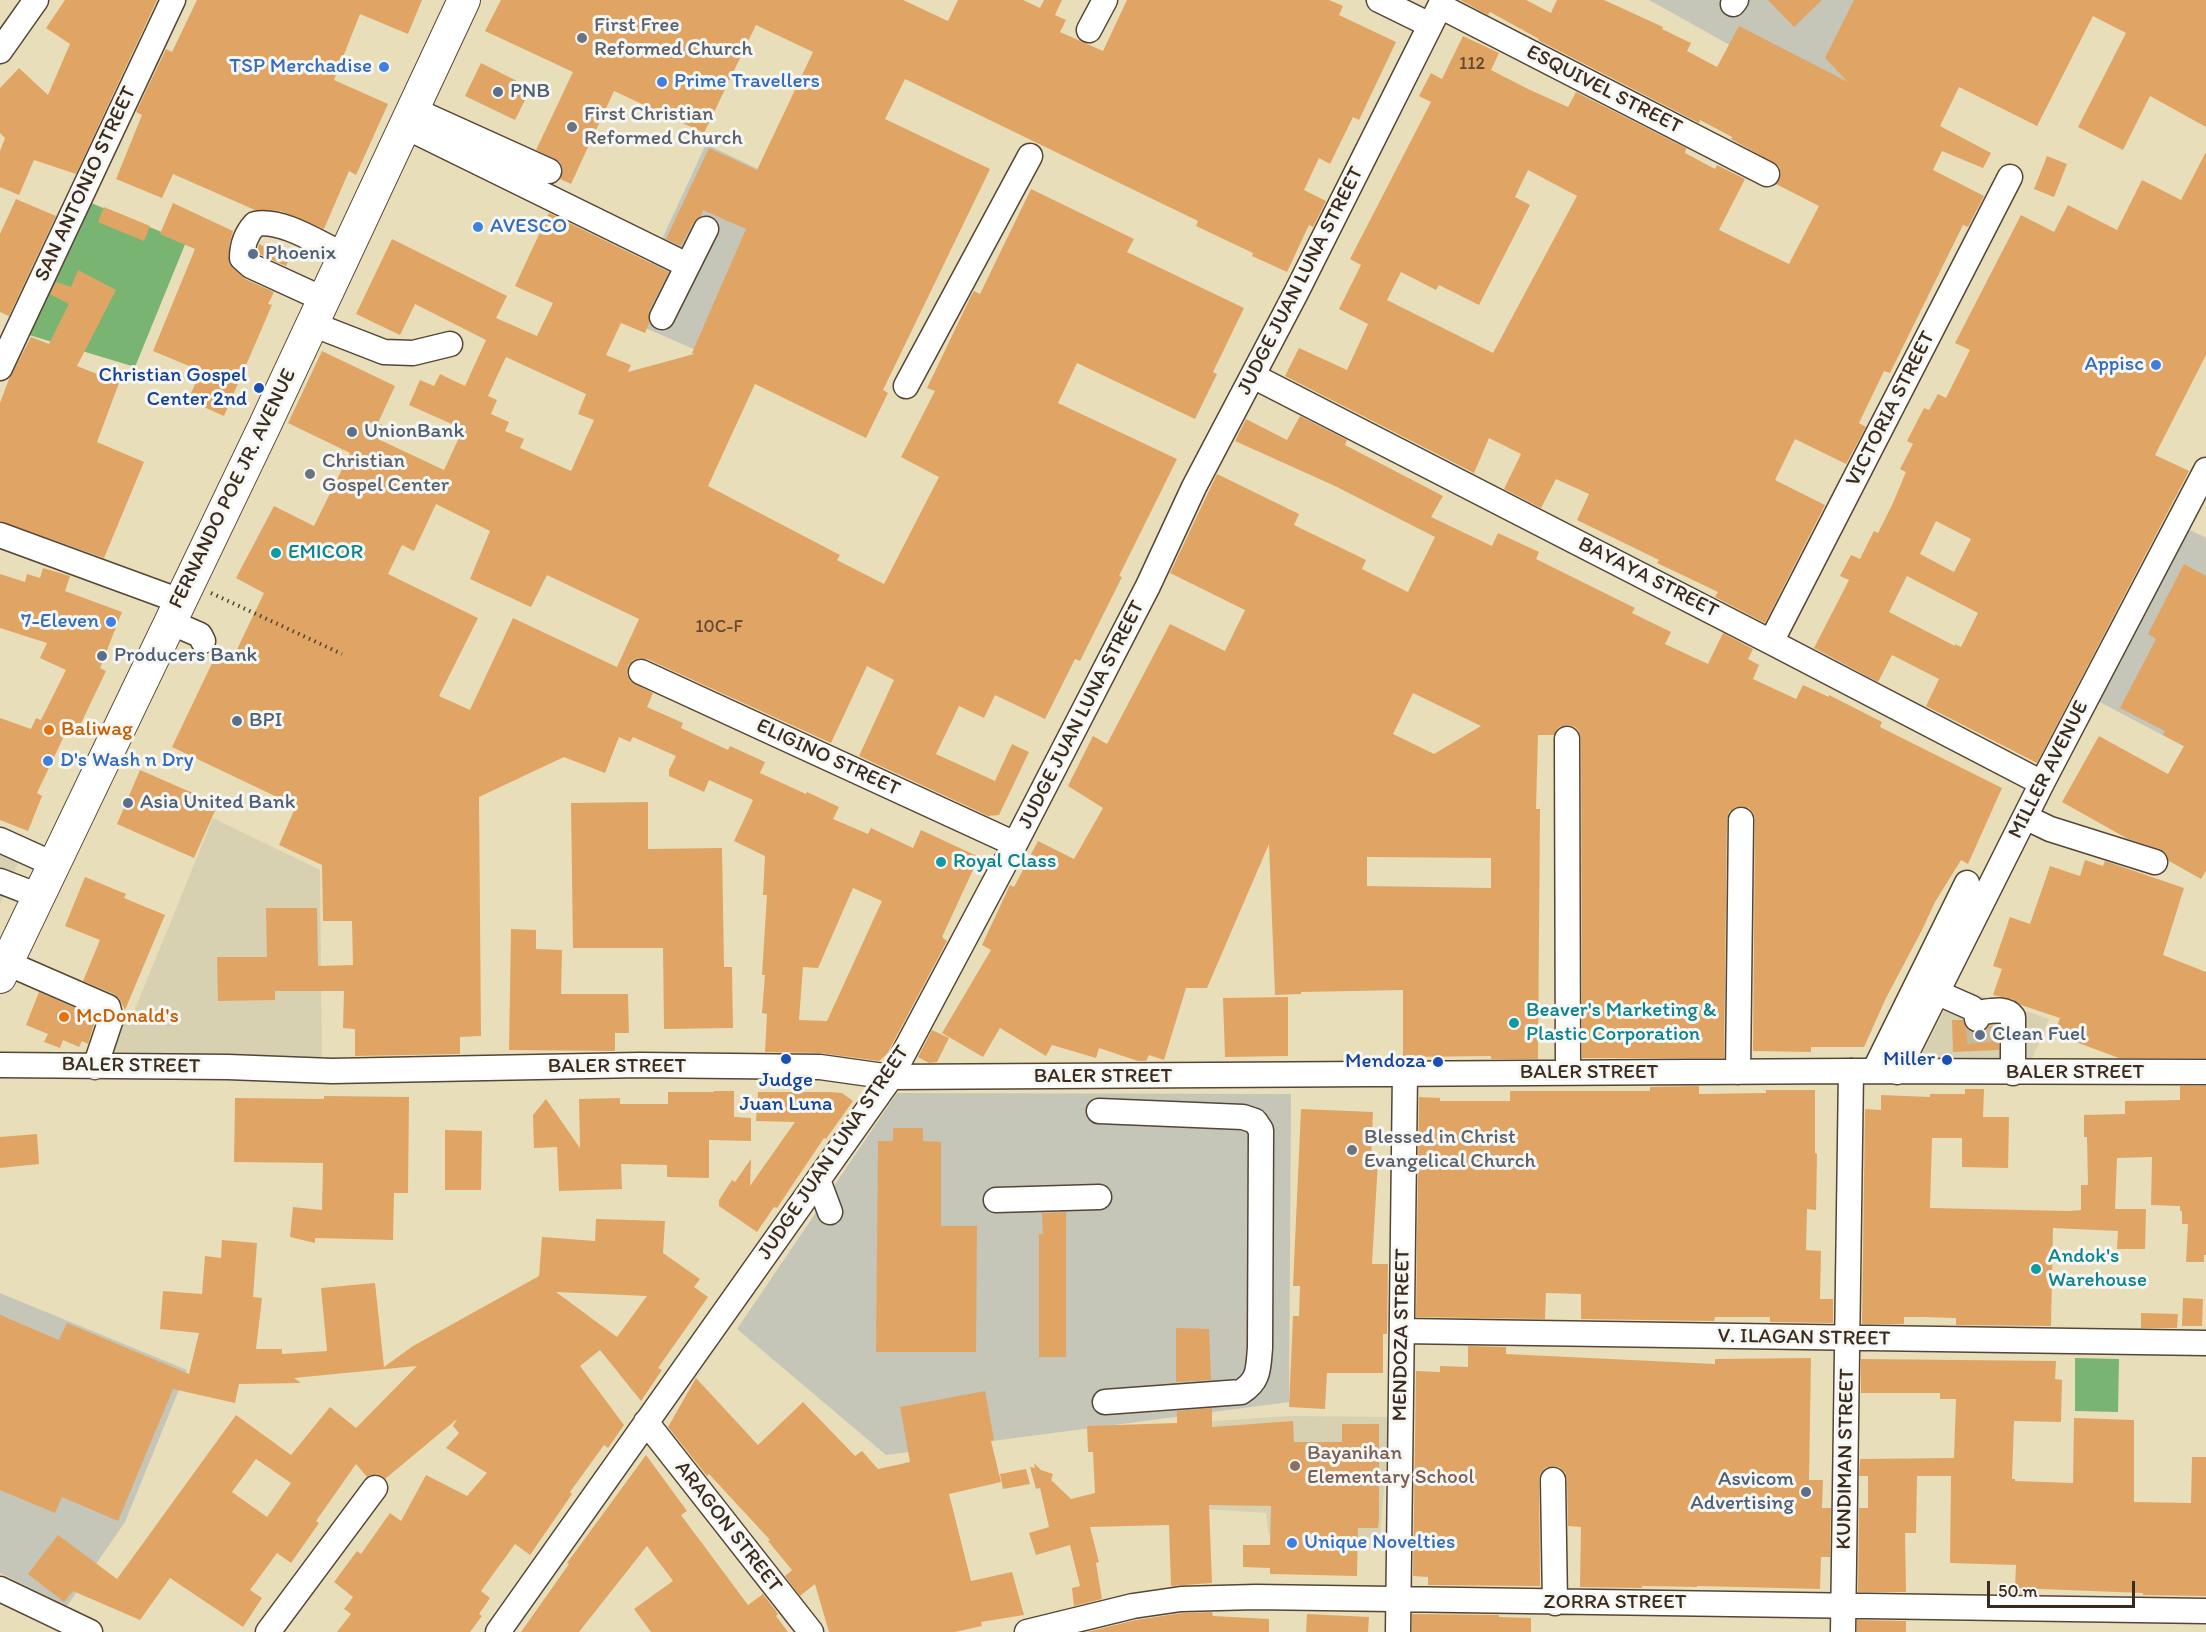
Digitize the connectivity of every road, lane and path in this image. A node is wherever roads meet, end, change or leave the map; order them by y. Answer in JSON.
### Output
{"nodes":[{"id":1,"x":36,"y":0,"type":"edge"},
{"id":2,"x":173,"y":0,"type":"edge"},
{"id":3,"x":464,"y":0,"type":"edge"},
{"id":4,"x":1105,"y":0,"type":"edge"},
{"id":5,"x":1379,"y":0,"type":"edge"},
{"id":6,"x":1438,"y":10,"type":"edge"},
{"id":7,"x":1089,"y":30,"type":"dead end"},
{"id":8,"x":0,"y":51,"type":"edge"},
{"id":9,"x":408,"y":117,"type":"junction"},
{"id":10,"x":1030,"y":156,"type":"dead end"},
{"id":11,"x":549,"y":171,"type":"dead end"},
{"id":12,"x":1767,"y":174,"type":"dead end"},
{"id":13,"x":2010,"y":177,"type":"dead end"},
{"id":14,"x":706,"y":229,"type":"dead end"},
{"id":15,"x":344,"y":255,"type":"junction"},
{"id":16,"x":687,"y":265,"type":"junction"},
{"id":17,"x":318,"y":312,"type":"junction"},
{"id":18,"x":662,"y":317,"type":"dead end"},
{"id":19,"x":450,"y":344,"type":"dead end"},
{"id":20,"x":0,"y":368,"type":"edge"},
{"id":21,"x":1253,"y":376,"type":"junction"},
{"id":22,"x":906,"y":386,"type":"dead end"},
{"id":23,"x":2206,"y":470,"type":"edge"},
{"id":24,"x":0,"y":535,"type":"edge"},
{"id":25,"x":235,"y":604,"type":"dead end"},
{"id":26,"x":175,"y":611,"type":"junction"},
{"id":27,"x":203,"y":641,"type":"dead end"},
{"id":28,"x":1771,"y":642,"type":"junction"},
{"id":29,"x":342,"y":654,"type":"dead end"},
{"id":30,"x":641,"y":672,"type":"dead end"},
{"id":31,"x":1567,"y":739,"type":"dead end"},
{"id":32,"x":2042,"y":783,"type":"junction"},
{"id":33,"x":2025,"y":817,"type":"junction"},
{"id":34,"x":1741,"y":820,"type":"dead end"},
{"id":35,"x":0,"y":840,"type":"edge"},
{"id":36,"x":1015,"y":844,"type":"junction"},
{"id":37,"x":2155,"y":862,"type":"dead end"},
{"id":38,"x":53,"y":864,"type":"junction"},
{"id":39,"x":0,"y":880,"type":"edge"},
{"id":40,"x":1967,"y":883,"type":"dead end"},
{"id":41,"x":39,"y":896,"type":"junction"},
{"id":42,"x":3,"y":970,"type":"edge"},
{"id":43,"x":1936,"y":992,"type":"junction"},
{"id":44,"x":0,"y":1065,"type":"edge"},
{"id":45,"x":95,"y":1066,"type":"junction"},
{"id":46,"x":1738,"y":1072,"type":"junction"},
{"id":47,"x":1874,"y":1072,"type":"junction"},
{"id":48,"x":2206,"y":1072,"type":"edge"},
{"id":49,"x":1405,"y":1073,"type":"junction"},
{"id":50,"x":1568,"y":1073,"type":"junction"},
{"id":51,"x":2013,"y":1073,"type":"junction"},
{"id":52,"x":891,"y":1077,"type":"junction"},
{"id":53,"x":1099,"y":1092,"type":"junction"},
{"id":54,"x":818,"y":1180,"type":"junction"},
{"id":55,"x":1099,"y":1197,"type":"dead end"},
{"id":56,"x":996,"y":1200,"type":"dead end"},
{"id":57,"x":830,"y":1212,"type":"dead end"},
{"id":58,"x":1402,"y":1331,"type":"junction"},
{"id":59,"x":1847,"y":1338,"type":"junction"},
{"id":60,"x":2206,"y":1343,"type":"edge"},
{"id":61,"x":1106,"y":1402,"type":"dead end"},
{"id":62,"x":646,"y":1422,"type":"junction"},
{"id":63,"x":1553,"y":1480,"type":"dead end"},
{"id":64,"x":375,"y":1488,"type":"dead end"},
{"id":65,"x":0,"y":1589,"type":"edge"},
{"id":66,"x":1398,"y":1600,"type":"junction"},
{"id":67,"x":1555,"y":1603,"type":"junction"},
{"id":68,"x":1844,"y":1605,"type":"junction"},
{"id":69,"x":2206,"y":1611,"type":"edge"},
{"id":70,"x":90,"y":1632,"type":"edge"},
{"id":71,"x":268,"y":1632,"type":"edge"},
{"id":72,"x":498,"y":1632,"type":"edge"},
{"id":73,"x":811,"y":1632,"type":"edge"},
{"id":74,"x":1027,"y":1632,"type":"edge"},
{"id":75,"x":1398,"y":1632,"type":"edge"},
{"id":76,"x":1843,"y":1632,"type":"edge"}],
"edges":[{"from":1,"to":8,"type":"street"},
{"from":2,"to":20,"type":"street","name":"SAN ANTONIO STREET"},
{"from":3,"to":9,"type":"main road","name":"FERNANDO POE JR. AVENUE"},
{"from":4,"to":7,"type":"street"},
{"from":5,"to":6,"type":"street","name":"ESQUIVEL STREET"},
{"from":6,"to":12,"type":"street","name":"ESQUIVEL STREET"},
{"from":6,"to":21,"type":"street","name":"JUDGE JUAN LUNA STREET"},
{"from":9,"to":11,"type":"street"},
{"from":9,"to":15,"type":"main road","name":"FERNANDO POE JR. AVENUE"},
{"from":9,"to":16,"type":"street"},
{"from":10,"to":22,"type":"street"},
{"from":13,"to":28,"type":"street","name":"VICTORIA STREET"},
{"from":14,"to":16,"type":"street"},
{"from":15,"to":17,"type":"main road","name":"FERNANDO POE JR. AVENUE"},
{"from":15,"to":17,"type":"street"},
{"from":16,"to":18,"type":"street"},
{"from":17,"to":19,"type":"street"},
{"from":17,"to":26,"type":"main road","name":"FERNANDO POE JR. AVENUE"},
{"from":21,"to":28,"type":"street","name":"BAYAYA STREET"},
{"from":21,"to":36,"type":"street","name":"JUDGE JUAN LUNA STREET"},
{"from":23,"to":32,"type":"street","name":"MILLER AVENUE"},
{"from":24,"to":26,"type":"street"},
{"from":25,"to":29,"type":"path"},
{"from":26,"to":27,"type":"street"},
{"from":26,"to":38,"type":"main road","name":"FERNANDO POE JR. AVENUE"},
{"from":28,"to":32,"type":"street","name":"BAYAYA STREET"},
{"from":30,"to":36,"type":"street","name":"ELIGINO STREET"},
{"from":31,"to":50,"type":"street"},
{"from":32,"to":33,"type":"street","name":"MILLER AVENUE"},
{"from":33,"to":37,"type":"street"},
{"from":33,"to":43,"type":"street","name":"MILLER AVENUE"},
{"from":34,"to":46,"type":"street"},
{"from":35,"to":38,"type":"street"},
{"from":36,"to":52,"type":"street","name":"JUDGE JUAN LUNA STREET"},
{"from":38,"to":41,"type":"main road","name":"FERNANDO POE JR. AVENUE"},
{"from":39,"to":41,"type":"street"},
{"from":40,"to":47,"type":"street"},
{"from":41,"to":42,"type":"main road","name":"FERNANDO POE JR. AVENUE"},
{"from":42,"to":45,"type":"street"},
{"from":43,"to":47,"type":"street","name":"MILLER AVENUE"},
{"from":43,"to":51,"type":"street"},
{"from":44,"to":45,"type":"street","name":"BALER STREET"},
{"from":45,"to":52,"type":"street","name":"BALER STREET"},
{"from":46,"to":47,"type":"street","name":"BALER STREET"},
{"from":46,"to":50,"type":"street","name":"BALER STREET"},
{"from":47,"to":51,"type":"street","name":"BALER STREET"},
{"from":47,"to":59,"type":"street","name":"KUNDIMAN STREET"},
{"from":48,"to":51,"type":"street","name":"BALER STREET"},
{"from":49,"to":50,"type":"street","name":"BALER STREET"},
{"from":49,"to":53,"type":"street","name":"BALER STREET"},
{"from":49,"to":58,"type":"street","name":"MENDOZA STREET"},
{"from":52,"to":53,"type":"street","name":"BALER STREET"},
{"from":52,"to":54,"type":"street","name":"JUDGE JUAN LUNA STREET"},
{"from":53,"to":61,"type":"street"},
{"from":54,"to":57,"type":"street"},
{"from":54,"to":62,"type":"street","name":"JUDGE JUAN LUNA STREET"},
{"from":55,"to":56,"type":"street"},
{"from":58,"to":59,"type":"street","name":"V. ILAGAN STREET"},
{"from":58,"to":66,"type":"street","name":"MENDOZA STREET"},
{"from":59,"to":60,"type":"street","name":"V. ILAGAN STREET"},
{"from":59,"to":68,"type":"street","name":"KUNDIMAN STREET"},
{"from":62,"to":72,"type":"street","name":"JUDGE JUAN LUNA STREET"},
{"from":62,"to":73,"type":"street","name":"ARAGON STREET"},
{"from":63,"to":67,"type":"street"},
{"from":64,"to":71,"type":"street"},
{"from":65,"to":70,"type":"street"},
{"from":66,"to":67,"type":"street","name":"ZORRA STREET"},
{"from":66,"to":74,"type":"street","name":"ZORRA STREET"},
{"from":66,"to":75,"type":"street","name":"MENDOZA STREET"},
{"from":67,"to":68,"type":"street","name":"ZORRA STREET"},
{"from":68,"to":69,"type":"street","name":"ZORRA STREET"},
{"from":68,"to":76,"type":"street","name":"KUNDIMAN STREET"}]}
